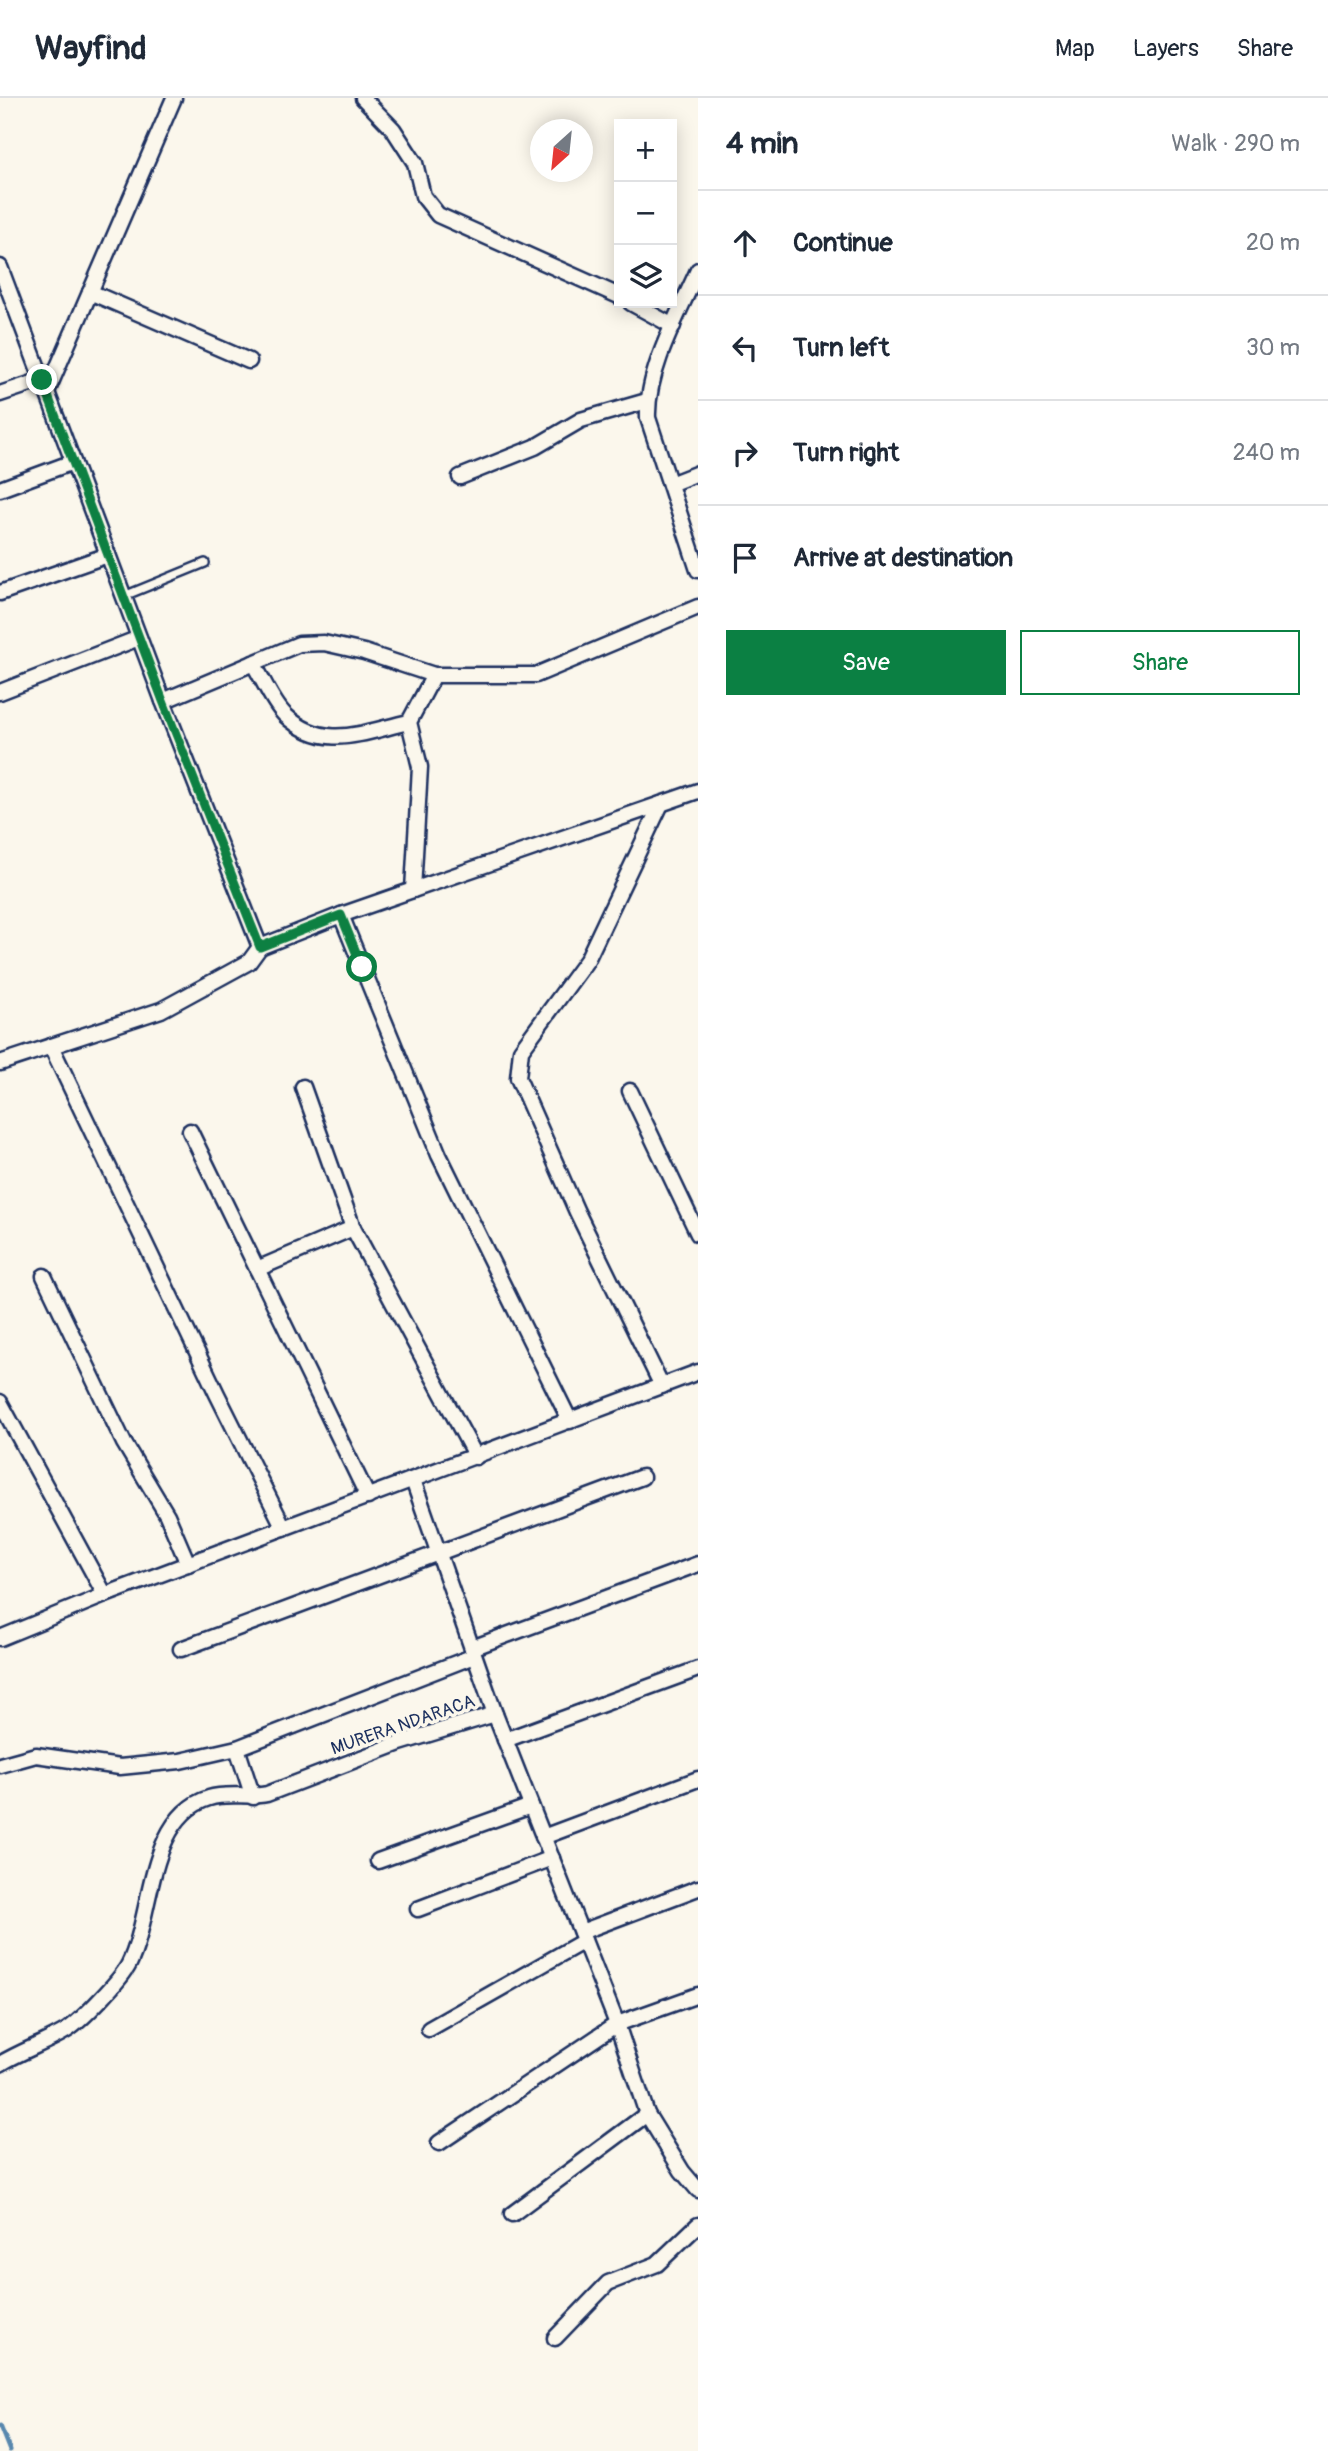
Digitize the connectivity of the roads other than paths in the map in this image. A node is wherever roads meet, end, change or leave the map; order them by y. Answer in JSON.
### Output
{"nodes":[{"id":1,"x":174,"y":98,"type":"edge"},
{"id":2,"x":363,"y":98,"type":"edge"},
{"id":3,"x":0,"y":267,"type":"edge"},
{"id":4,"x":698,"y":270,"type":"edge"},
{"id":5,"x":90,"y":292,"type":"junction"},
{"id":6,"x":614,"y":294,"type":"edge"},
{"id":7,"x":640,"y":308,"type":"edge"},
{"id":8,"x":673,"y":326,"type":"junction"},
{"id":9,"x":249,"y":361,"type":"dead end"},
{"id":10,"x":45,"y":386,"type":"junction"},
{"id":11,"x":0,"y":394,"type":"edge"},
{"id":12,"x":647,"y":401,"type":"junction"},
{"id":13,"x":74,"y":463,"type":"junction"},
{"id":14,"x":698,"y":473,"type":"edge"},
{"id":15,"x":460,"y":477,"type":"dead end"},
{"id":16,"x":670,"y":484,"type":"junction"},
{"id":17,"x":0,"y":489,"type":"edge"},
{"id":18,"x":108,"y":555,"type":"junction"},
{"id":19,"x":205,"y":563,"type":"dead end"},
{"id":20,"x":698,"y":570,"type":"edge"},
{"id":21,"x":0,"y":593,"type":"edge"},
{"id":22,"x":124,"y":596,"type":"junction"},
{"id":23,"x":698,"y":607,"type":"edge"},
{"id":24,"x":139,"y":638,"type":"junction"},
{"id":25,"x":253,"y":663,"type":"junction"},
{"id":26,"x":433,"y":675,"type":"junction"},
{"id":27,"x":0,"y":692,"type":"edge"},
{"id":28,"x":163,"y":701,"type":"junction"},
{"id":29,"x":409,"y":722,"type":"junction"},
{"id":30,"x":698,"y":791,"type":"edge"},
{"id":31,"x":661,"y":804,"type":"junction"},
{"id":32,"x":413,"y":890,"type":"junction"},
{"id":33,"x":341,"y":915,"type":"junction"},
{"id":34,"x":260,"y":947,"type":"junction"},
{"id":35,"x":51,"y":1046,"type":"junction"},
{"id":36,"x":0,"y":1063,"type":"edge"},
{"id":37,"x":303,"y":1087,"type":"dead end"},
{"id":38,"x":630,"y":1091,"type":"dead end"},
{"id":39,"x":190,"y":1131,"type":"dead end"},
{"id":40,"x":353,"y":1228,"type":"junction"},
{"id":41,"x":698,"y":1234,"type":"edge"},
{"id":42,"x":257,"y":1269,"type":"junction"},
{"id":43,"x":44,"y":1276,"type":"dead end"},
{"id":44,"x":698,"y":1372,"type":"edge"},
{"id":45,"x":662,"y":1386,"type":"junction"},
{"id":46,"x":0,"y":1402,"type":"edge"},
{"id":47,"x":570,"y":1421,"type":"junction"},
{"id":48,"x":475,"y":1457,"type":"junction"},
{"id":49,"x":642,"y":1477,"type":"dead end"},
{"id":50,"x":413,"y":1480,"type":"junction"},
{"id":51,"x":368,"y":1497,"type":"junction"},
{"id":52,"x":284,"y":1528,"type":"junction"},
{"id":53,"x":439,"y":1555,"type":"junction"},
{"id":54,"x":188,"y":1564,"type":"junction"},
{"id":55,"x":698,"y":1564,"type":"edge"},
{"id":56,"x":105,"y":1595,"type":"junction"},
{"id":57,"x":0,"y":1637,"type":"edge"},
{"id":58,"x":181,"y":1649,"type":"dead end"},
{"id":59,"x":473,"y":1652,"type":"junction"},
{"id":60,"x":698,"y":1669,"type":"edge"},
{"id":61,"x":495,"y":1714,"type":"junction"},
{"id":62,"x":505,"y":1740,"type":"junction"},
{"id":63,"x":237,"y":1748,"type":"junction"},
{"id":64,"x":0,"y":1765,"type":"edge"},
{"id":65,"x":698,"y":1779,"type":"edge"},
{"id":66,"x":253,"y":1797,"type":"junction"},
{"id":67,"x":531,"y":1806,"type":"junction"},
{"id":68,"x":544,"y":1837,"type":"junction"},
{"id":69,"x":552,"y":1858,"type":"junction"},
{"id":70,"x":377,"y":1861,"type":"dead end"},
{"id":71,"x":698,"y":1888,"type":"edge"},
{"id":72,"x":418,"y":1909,"type":"dead end"},
{"id":73,"x":583,"y":1936,"type":"junction"},
{"id":74,"x":698,"y":1995,"type":"edge"},
{"id":75,"x":617,"y":2024,"type":"junction"},
{"id":76,"x":429,"y":2029,"type":"dead end"},
{"id":77,"x":0,"y":2064,"type":"edge"},
{"id":78,"x":647,"y":2114,"type":"junction"},
{"id":79,"x":439,"y":2143,"type":"dead end"},
{"id":80,"x":698,"y":2190,"type":"edge"},
{"id":81,"x":512,"y":2214,"type":"dead end"},
{"id":82,"x":698,"y":2225,"type":"edge"},
{"id":83,"x":555,"y":2338,"type":"dead end"}],
"edges":[{"from":1,"to":5,"type":"street"},
{"from":2,"to":6,"type":"street"},
{"from":3,"to":10,"type":"street"},
{"from":4,"to":8,"type":"street"},
{"from":5,"to":9,"type":"street"},
{"from":5,"to":10,"type":"street"},
{"from":7,"to":8,"type":"street"},
{"from":8,"to":12,"type":"street"},
{"from":10,"to":11,"type":"street"},
{"from":10,"to":13,"type":"street"},
{"from":12,"to":15,"type":"street"},
{"from":12,"to":16,"type":"street"},
{"from":13,"to":17,"type":"street"},
{"from":13,"to":18,"type":"street"},
{"from":14,"to":16,"type":"street"},
{"from":16,"to":20,"type":"street"},
{"from":18,"to":21,"type":"street"},
{"from":18,"to":22,"type":"street"},
{"from":19,"to":22,"type":"lane"},
{"from":22,"to":24,"type":"street"},
{"from":23,"to":26,"type":"street"},
{"from":24,"to":27,"type":"street"},
{"from":24,"to":28,"type":"street"},
{"from":25,"to":26,"type":"street"},
{"from":25,"to":28,"type":"street"},
{"from":25,"to":29,"type":"street"},
{"from":26,"to":29,"type":"street"},
{"from":28,"to":34,"type":"street"},
{"from":29,"to":32,"type":"street"},
{"from":30,"to":31,"type":"street"},
{"from":31,"to":32,"type":"street"},
{"from":31,"to":45,"type":"street"},
{"from":32,"to":33,"type":"street"},
{"from":33,"to":34,"type":"street"},
{"from":33,"to":47,"type":"street"},
{"from":34,"to":35,"type":"street"},
{"from":35,"to":36,"type":"street"},
{"from":35,"to":52,"type":"street"},
{"from":37,"to":40,"type":"street"},
{"from":38,"to":41,"type":"street"},
{"from":39,"to":42,"type":"street"},
{"from":40,"to":42,"type":"street"},
{"from":40,"to":48,"type":"street"},
{"from":42,"to":51,"type":"street"},
{"from":43,"to":54,"type":"street"},
{"from":44,"to":45,"type":"street"},
{"from":45,"to":47,"type":"street"},
{"from":46,"to":56,"type":"street"},
{"from":47,"to":48,"type":"street"},
{"from":48,"to":50,"type":"street"},
{"from":49,"to":53,"type":"street"},
{"from":50,"to":51,"type":"street"},
{"from":50,"to":53,"type":"street"},
{"from":51,"to":52,"type":"street"},
{"from":52,"to":54,"type":"street"},
{"from":53,"to":58,"type":"street"},
{"from":53,"to":59,"type":"street"},
{"from":54,"to":56,"type":"street"},
{"from":55,"to":59,"type":"street"},
{"from":56,"to":57,"type":"street"},
{"from":59,"to":61,"type":"street"},
{"from":59,"to":63,"type":"street"},
{"from":60,"to":62,"type":"street"},
{"from":61,"to":62,"type":"street","name":"MURERA NDARACA"},
{"from":61,"to":66,"type":"street","name":"MURERA NDARACA"},
{"from":62,"to":67,"type":"street","name":"MURERA NDARACA"},
{"from":63,"to":64,"type":"street"},
{"from":63,"to":66,"type":"street"},
{"from":65,"to":68,"type":"street"},
{"from":66,"to":77,"type":"street","name":"MURERA NDARACA"},
{"from":67,"to":68,"type":"street","name":"MURERA NDARACA"},
{"from":67,"to":70,"type":"street"},
{"from":68,"to":69,"type":"street","name":"MURERA NDARACA"},
{"from":69,"to":72,"type":"street"},
{"from":69,"to":73,"type":"street","name":"MURERA NDARACA"},
{"from":71,"to":73,"type":"street"},
{"from":73,"to":75,"type":"street","name":"MURERA NDARACA"},
{"from":73,"to":76,"type":"street"},
{"from":74,"to":75,"type":"street"},
{"from":75,"to":78,"type":"street","name":"MURERA NDARACA"},
{"from":75,"to":79,"type":"street"},
{"from":78,"to":80,"type":"street","name":"MURERA NDARACA"},
{"from":78,"to":81,"type":"street"},
{"from":82,"to":83,"type":"street"}]}
